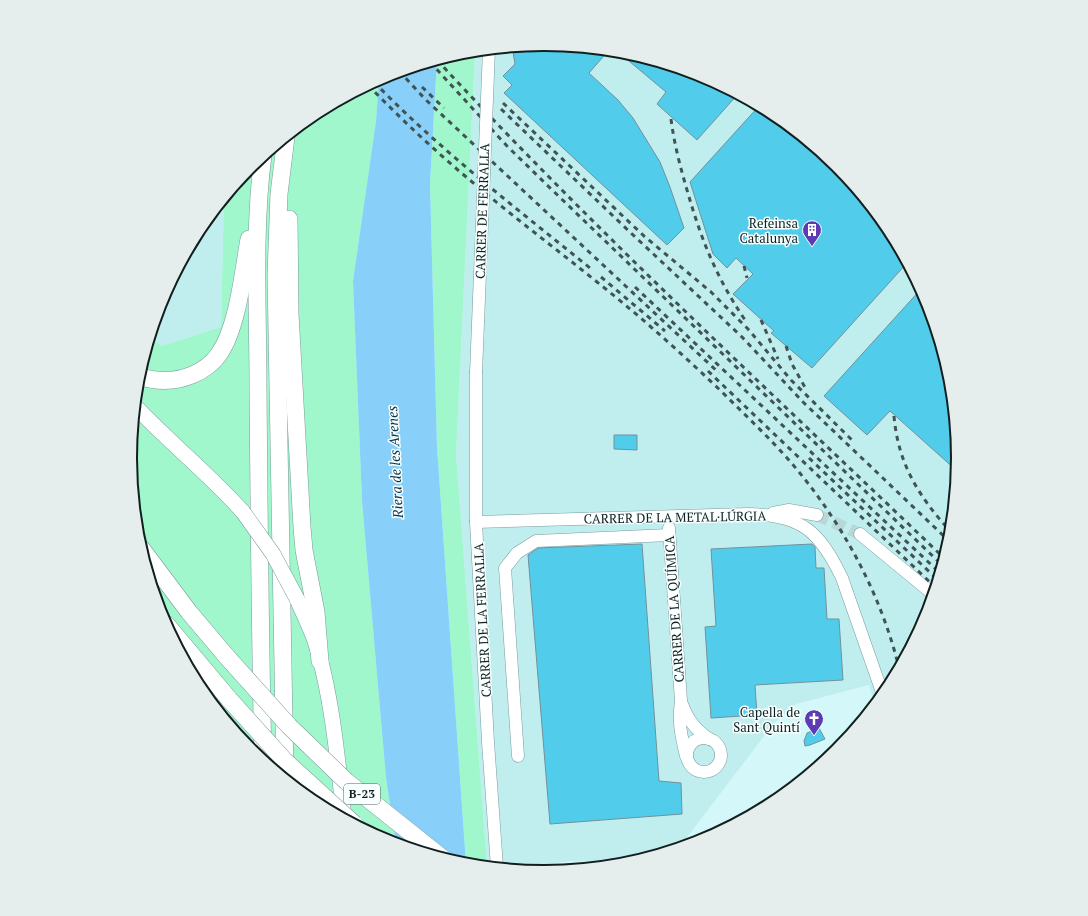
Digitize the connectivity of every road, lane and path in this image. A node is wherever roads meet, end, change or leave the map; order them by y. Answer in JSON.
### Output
{"nodes":[{"id":1,"x":489,"y":54,"type":"edge"},
{"id":2,"x":285,"y":144,"type":"edge"},
{"id":3,"x":262,"y":165,"type":"edge"},
{"id":4,"x":283,"y":195,"type":"junction"},
{"id":5,"x":257,"y":199,"type":"junction"},
{"id":6,"x":476,"y":373,"type":"joint"},
{"id":7,"x":145,"y":377,"type":"edge"},
{"id":8,"x":140,"y":411,"type":"edge"},
{"id":9,"x":764,"y":514,"type":"junction"},
{"id":10,"x":817,"y":515,"type":"tunnel mouth"},
{"id":11,"x":668,"y":517,"type":"junction"},
{"id":12,"x":476,"y":522,"type":"junction"},
{"id":13,"x":669,"y":534,"type":"junction"},
{"id":14,"x":860,"y":534,"type":"tunnel mouth"},
{"id":15,"x":150,"y":561,"type":"edge"},
{"id":16,"x":929,"y":590,"type":"edge"},
{"id":17,"x":182,"y":643,"type":"edge"},
{"id":18,"x":320,"y":661,"type":"junction"},
{"id":19,"x":880,"y":686,"type":"edge"},
{"id":20,"x":681,"y":701,"type":"junction"},
{"id":21,"x":709,"y":739,"type":"junction"},
{"id":22,"x":263,"y":752,"type":"edge"},
{"id":23,"x":518,"y":756,"type":"dead end"},
{"id":24,"x":686,"y":756,"type":"junction"},
{"id":25,"x":285,"y":772,"type":"edge"},
{"id":26,"x":336,"y":807,"type":"edge"},
{"id":27,"x":343,"y":812,"type":"edge"},
{"id":28,"x":430,"y":848,"type":"edge"},
{"id":29,"x":497,"y":862,"type":"edge"}],
"edges":[{"from":1,"to":6,"type":"street","name":"CARRER DE FERRALLA","bridge":true},
{"from":2,"to":4,"type":"highway"},
{"from":3,"to":5,"type":"highway"},
{"from":4,"to":18,"type":"highway"},
{"from":4,"to":25,"type":"highway"},
{"from":5,"to":7,"type":"highway"},
{"from":5,"to":22,"type":"highway"},
{"from":6,"to":12,"type":"street","name":"CARRER DE LA FERRALLA"},
{"from":8,"to":18,"type":"main road","bridge":true},
{"from":9,"to":10,"type":"street"},
{"from":9,"to":11,"type":"street","name":"CARRER DE LA METAL·LÚRGIA"},
{"from":9,"to":19,"type":"street","name":"CARRER DE LA METAL·LÚRGIA"},
{"from":11,"to":12,"type":"street","name":"CARRER DE LA METAL·LÚRGIA"},
{"from":11,"to":13,"type":"street","name":"CARRER DE LA QUÍMICA"},
{"from":12,"to":29,"type":"street","name":"CARRER DE LA FERRALLA"},
{"from":13,"to":20,"type":"street","name":"CARRER DE LA QUÍMICA"},
{"from":13,"to":23,"type":"street"},
{"from":14,"to":16,"type":"street"},
{"from":15,"to":28,"type":"highway","number":"B-23","bridge":true},
{"from":17,"to":26,"type":"highway","number":"B-23","bridge":true},
{"from":18,"to":27,"type":"main road"},
{"from":20,"to":21,"type":"street","name":"CARRER DE LA QUÍMICA"},
{"from":20,"to":24,"type":"street","name":"CARRER DE LA QUÍMICA"},
{"from":21,"to":24,"type":"street"},
{"from":21,"to":24,"type":"street"}]}
